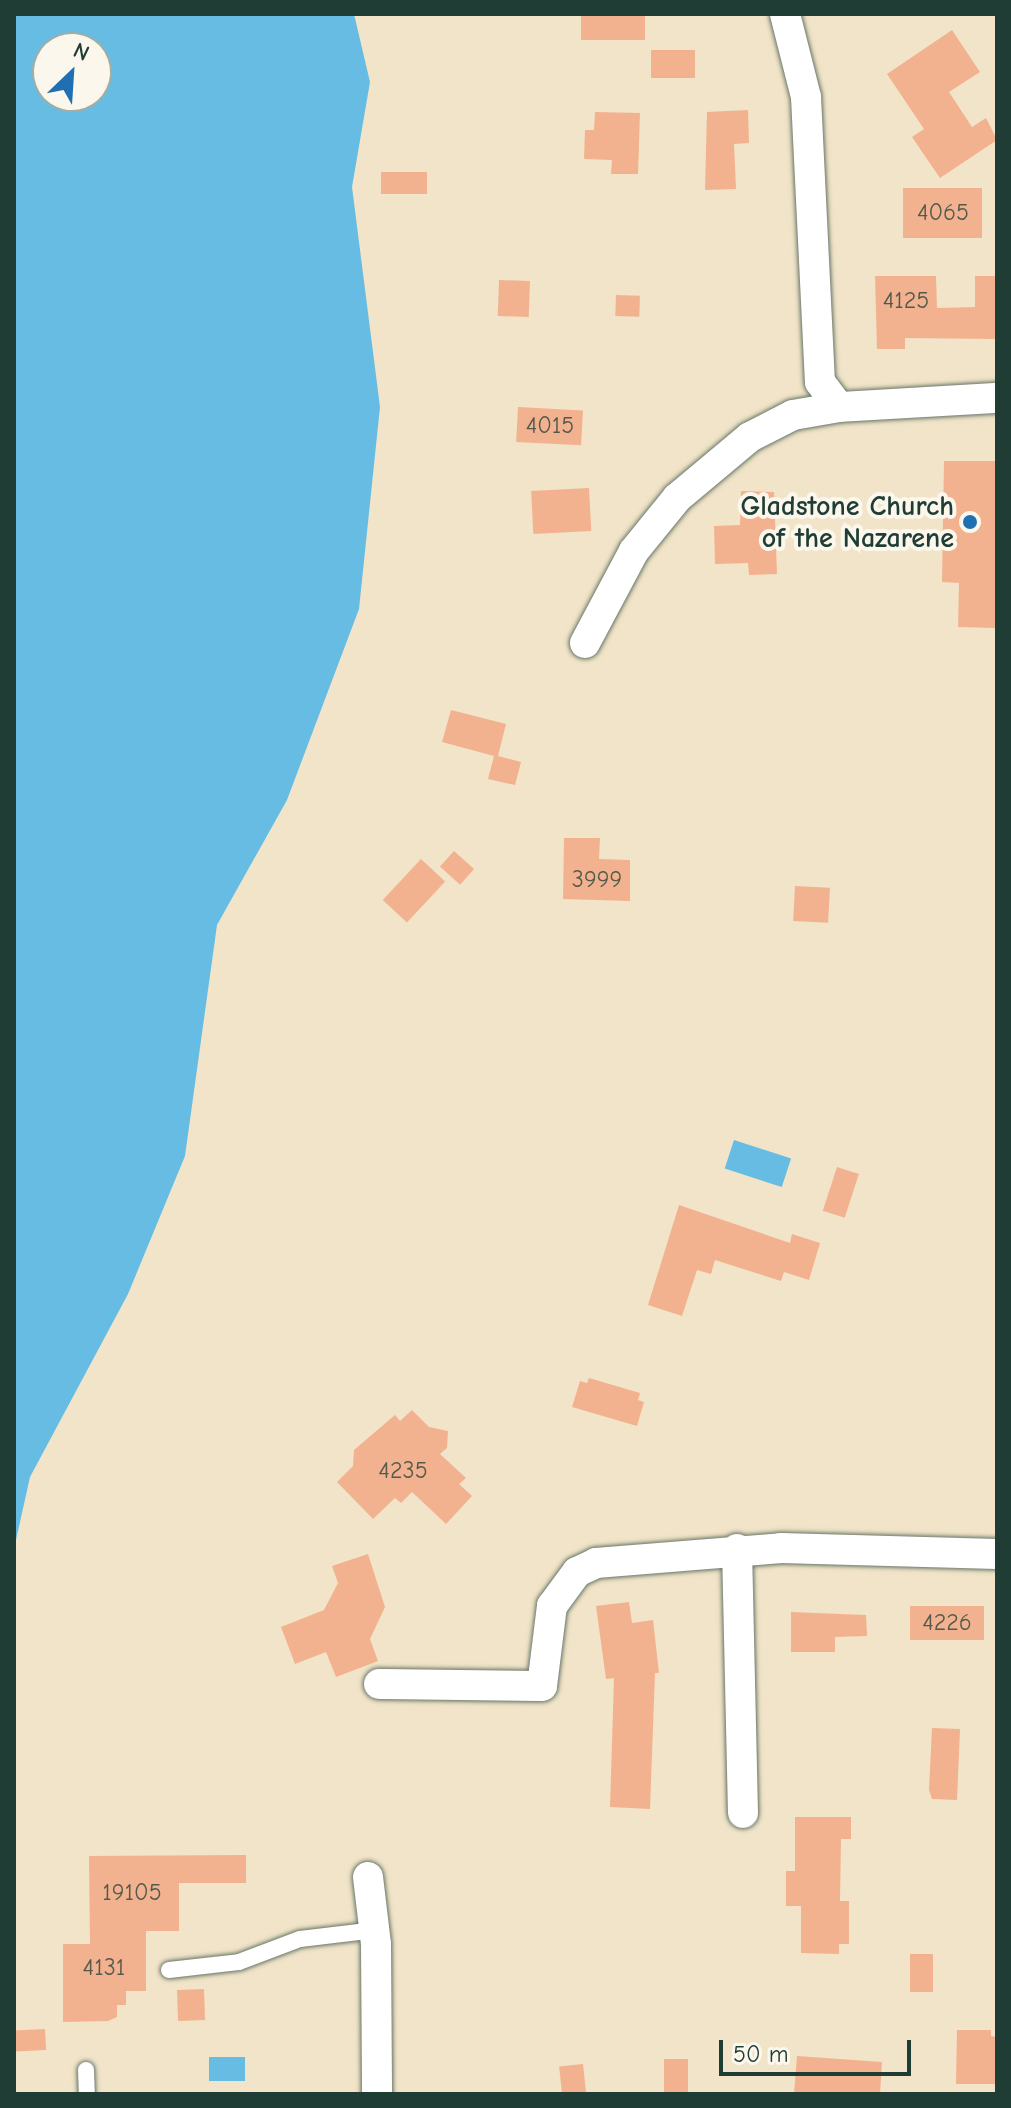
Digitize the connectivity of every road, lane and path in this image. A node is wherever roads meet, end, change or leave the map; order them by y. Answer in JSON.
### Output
{"nodes":[{"id":1,"x":785,"y":14,"type":"edge"},
{"id":2,"x":997,"y":398,"type":"edge"},
{"id":3,"x":839,"y":407,"type":"junction"},
{"id":4,"x":585,"y":643,"type":"dead end"},
{"id":5,"x":737,"y":1549,"type":"junction"},
{"id":6,"x":997,"y":1554,"type":"edge"},
{"id":7,"x":379,"y":1684,"type":"dead end"},
{"id":8,"x":743,"y":1813,"type":"dead end"},
{"id":9,"x":368,"y":1877,"type":"dead end"},
{"id":10,"x":375,"y":1930,"type":"junction"},
{"id":11,"x":169,"y":1970,"type":"dead end"},
{"id":12,"x":86,"y":2070,"type":"dead end"},
{"id":13,"x":87,"y":2094,"type":"edge"},
{"id":14,"x":377,"y":2094,"type":"edge"}],
"edges":[{"from":1,"to":3,"type":"street"},
{"from":2,"to":3,"type":"street"},
{"from":3,"to":4,"type":"street"},
{"from":5,"to":6,"type":"street"},
{"from":5,"to":7,"type":"street"},
{"from":5,"to":8,"type":"street"},
{"from":9,"to":10,"type":"street"},
{"from":10,"to":11,"type":"lane"},
{"from":10,"to":14,"type":"street"},
{"from":12,"to":13,"type":"lane"}]}
